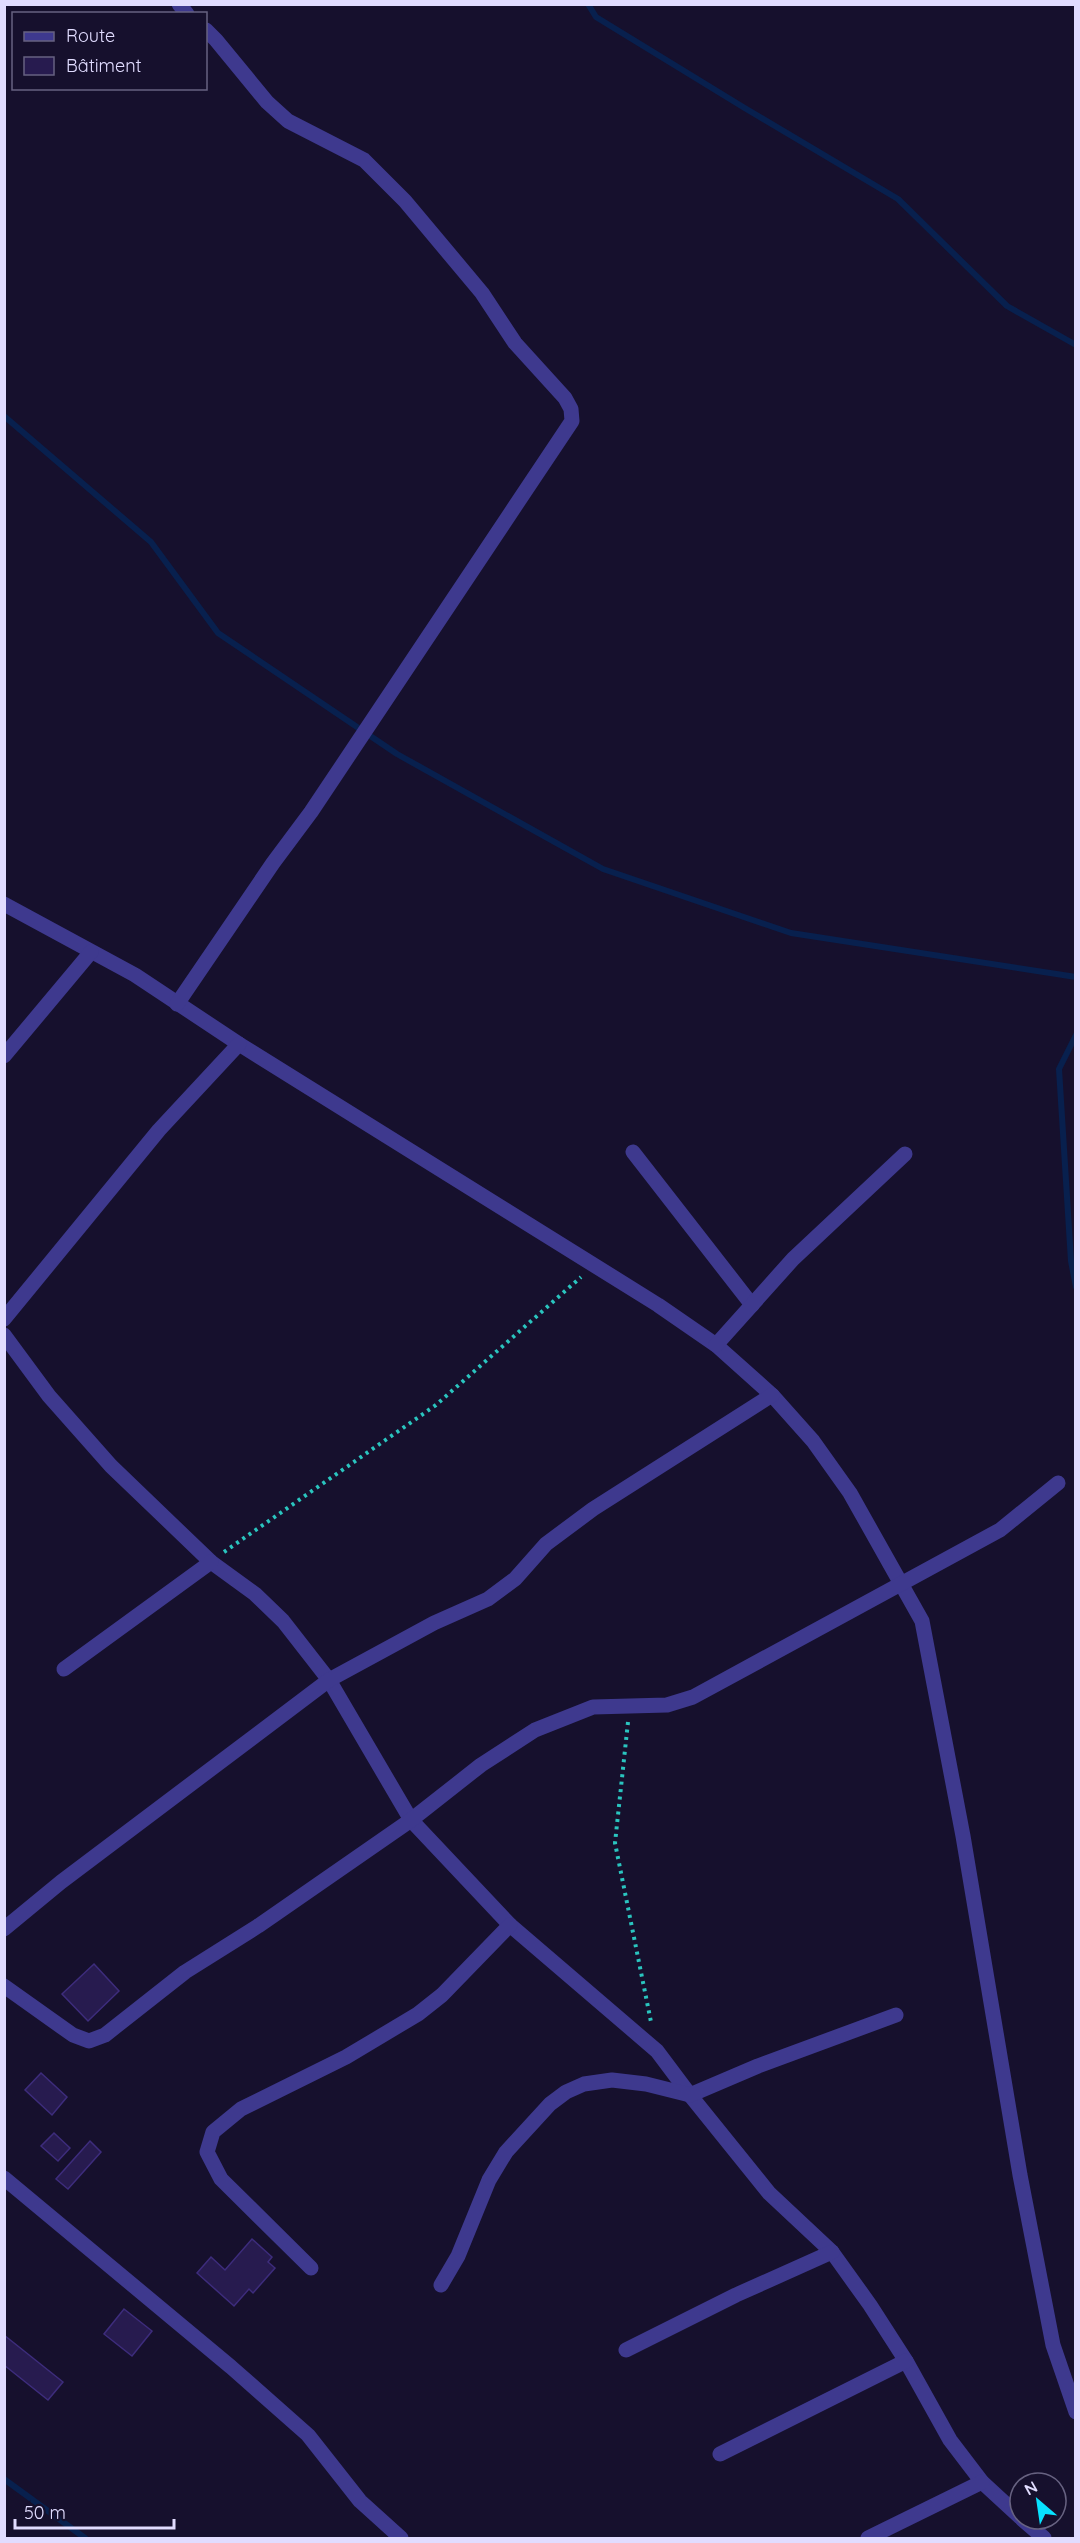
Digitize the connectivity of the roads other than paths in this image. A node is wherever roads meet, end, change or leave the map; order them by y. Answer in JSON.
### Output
{"nodes":[{"id":1,"x":207,"y":31,"type":"edge"},
{"id":2,"x":4,"y":903,"type":"edge"},
{"id":3,"x":91,"y":952,"type":"junction"},
{"id":4,"x":177,"y":1004,"type":"junction"},
{"id":5,"x":239,"y":1044,"type":"junction"},
{"id":6,"x":4,"y":1056,"type":"edge"},
{"id":7,"x":633,"y":1152,"type":"dead end"},
{"id":8,"x":905,"y":1154,"type":"dead end"},
{"id":9,"x":752,"y":1305,"type":"junction"},
{"id":10,"x":4,"y":1319,"type":"edge"},
{"id":11,"x":4,"y":1335,"type":"edge"},
{"id":12,"x":716,"y":1346,"type":"junction"},
{"id":13,"x":772,"y":1395,"type":"junction"},
{"id":14,"x":1058,"y":1483,"type":"dead end"},
{"id":15,"x":211,"y":1562,"type":"junction"},
{"id":16,"x":903,"y":1584,"type":"junction"},
{"id":17,"x":64,"y":1668,"type":"dead end"},
{"id":18,"x":329,"y":1680,"type":"junction"},
{"id":19,"x":411,"y":1820,"type":"junction"},
{"id":20,"x":510,"y":1925,"type":"junction"},
{"id":21,"x":4,"y":1929,"type":"edge"},
{"id":22,"x":5,"y":1986,"type":"edge"},
{"id":23,"x":896,"y":2015,"type":"dead end"},
{"id":24,"x":690,"y":2095,"type":"junction"},
{"id":25,"x":4,"y":2178,"type":"edge"},
{"id":26,"x":832,"y":2252,"type":"junction"},
{"id":27,"x":311,"y":2268,"type":"dead end"},
{"id":28,"x":441,"y":2285,"type":"dead end"},
{"id":29,"x":626,"y":2350,"type":"dead end"},
{"id":30,"x":906,"y":2361,"type":"junction"},
{"id":31,"x":1076,"y":2412,"type":"edge"},
{"id":32,"x":720,"y":2454,"type":"dead end"},
{"id":33,"x":982,"y":2482,"type":"junction"},
{"id":34,"x":1008,"y":2506,"type":"edge"},
{"id":35,"x":401,"y":2538,"type":"edge"},
{"id":36,"x":868,"y":2538,"type":"edge"}],
"edges":[{"from":1,"to":4,"type":"street"},
{"from":2,"to":3,"type":"street"},
{"from":3,"to":4,"type":"street"},
{"from":3,"to":6,"type":"street"},
{"from":4,"to":5,"type":"street"},
{"from":5,"to":10,"type":"street"},
{"from":5,"to":12,"type":"street"},
{"from":7,"to":9,"type":"street"},
{"from":8,"to":9,"type":"street"},
{"from":9,"to":12,"type":"street"},
{"from":11,"to":15,"type":"street"},
{"from":12,"to":13,"type":"street"},
{"from":13,"to":16,"type":"street"},
{"from":13,"to":18,"type":"street"},
{"from":14,"to":16,"type":"street"},
{"from":15,"to":17,"type":"street"},
{"from":15,"to":18,"type":"street"},
{"from":16,"to":19,"type":"street"},
{"from":16,"to":31,"type":"street"},
{"from":18,"to":19,"type":"street"},
{"from":18,"to":21,"type":"street"},
{"from":19,"to":20,"type":"street"},
{"from":19,"to":22,"type":"street"},
{"from":20,"to":24,"type":"street"},
{"from":20,"to":27,"type":"street"},
{"from":23,"to":24,"type":"street"},
{"from":24,"to":26,"type":"street"},
{"from":24,"to":28,"type":"street"},
{"from":25,"to":35,"type":"street"},
{"from":26,"to":29,"type":"street"},
{"from":26,"to":30,"type":"street"},
{"from":30,"to":32,"type":"street"},
{"from":30,"to":33,"type":"street"},
{"from":33,"to":34,"type":"street"},
{"from":33,"to":36,"type":"street"}]}
